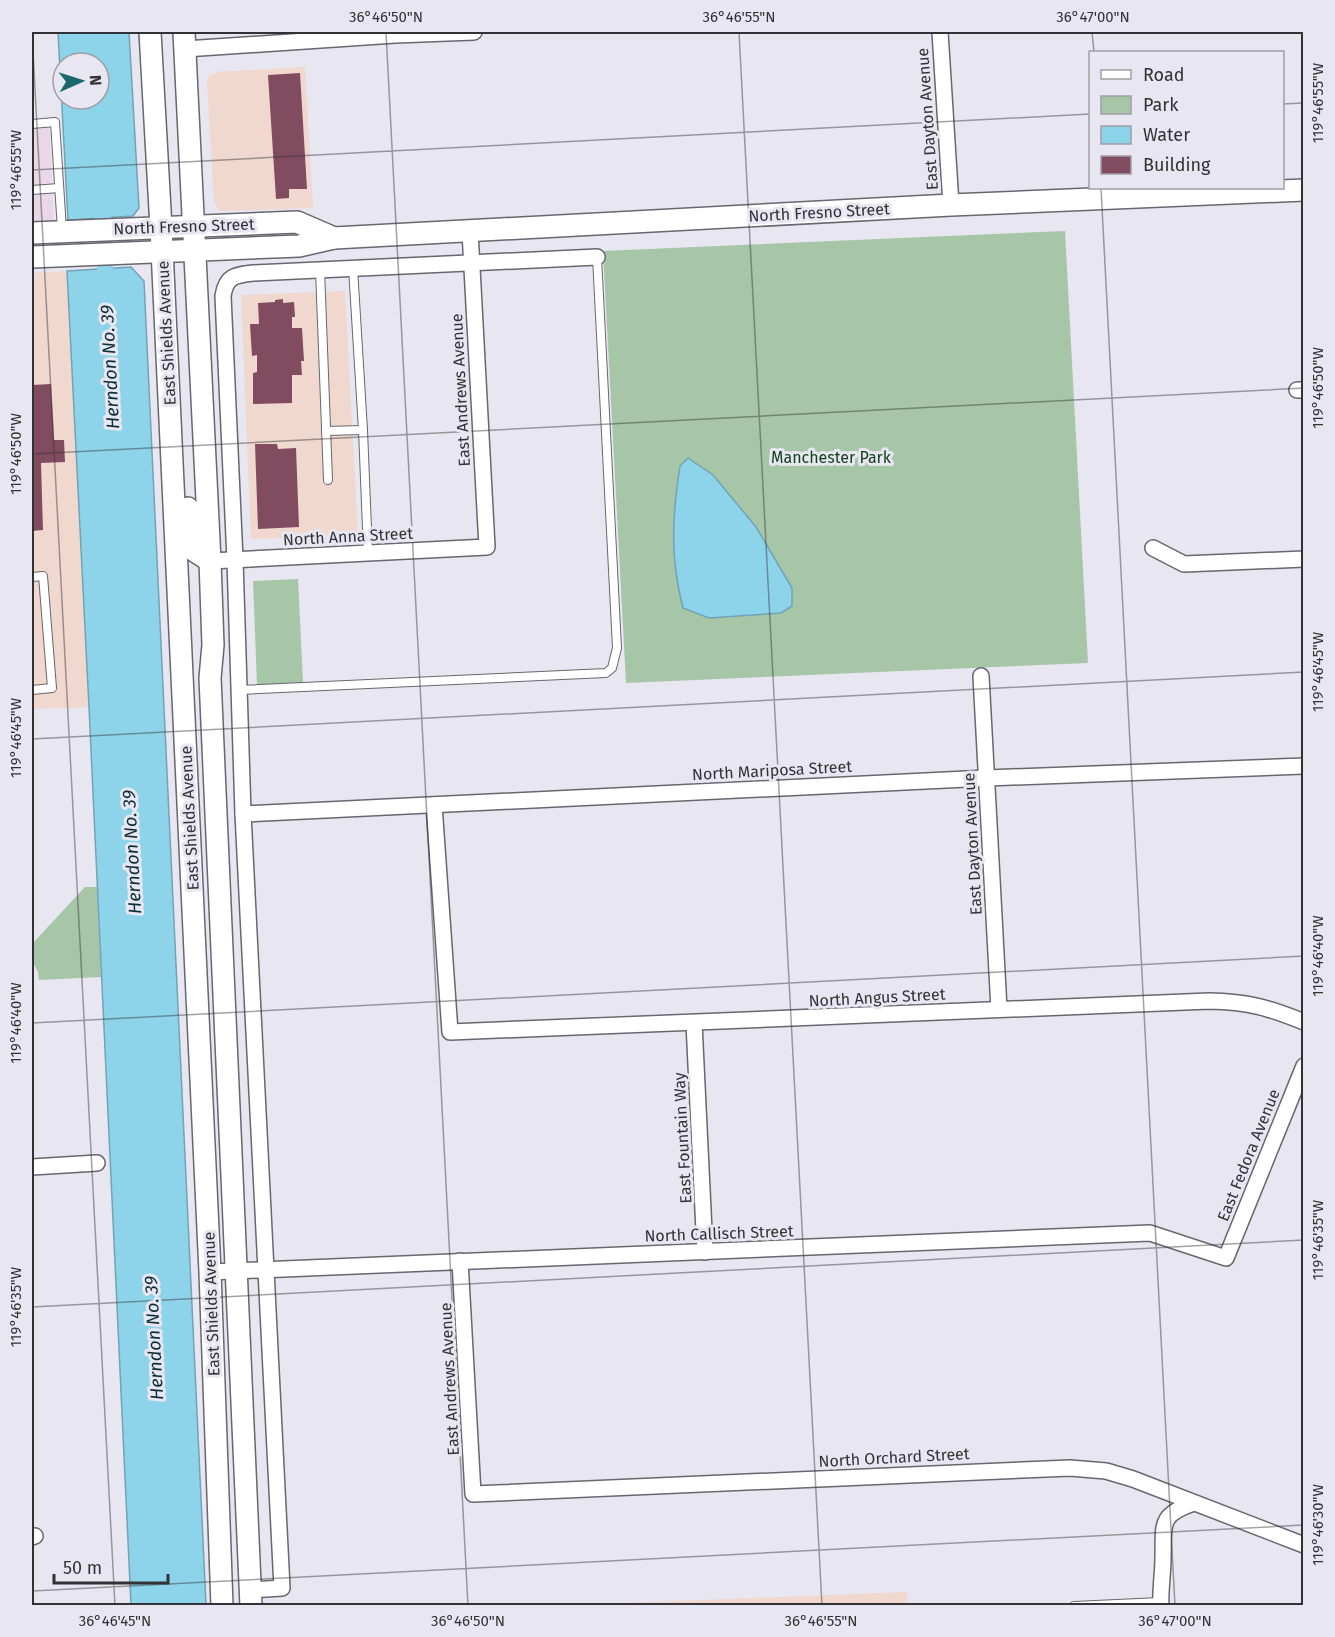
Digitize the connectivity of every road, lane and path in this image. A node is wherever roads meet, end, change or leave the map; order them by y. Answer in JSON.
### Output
{"nodes":[{"id":1,"x":150,"y":32,"type":"edge"},
{"id":2,"x":215,"y":32,"type":"edge"},
{"id":3,"x":474,"y":32,"type":"edge"},
{"id":4,"x":940,"y":32,"type":"edge"},
{"id":5,"x":395,"y":33,"type":"edge"},
{"id":6,"x":185,"y":40,"type":"edge"},
{"id":7,"x":216,"y":47,"type":"junction"},
{"id":8,"x":32,"y":124,"type":"edge"},
{"id":9,"x":59,"y":188,"type":"junction"},
{"id":10,"x":32,"y":190,"type":"edge"},
{"id":11,"x":1304,"y":190,"type":"edge"},
{"id":12,"x":951,"y":205,"type":"junction"},
{"id":13,"x":195,"y":227,"type":"junction"},
{"id":14,"x":161,"y":228,"type":"junction"},
{"id":15,"x":71,"y":231,"type":"junction"},
{"id":16,"x":470,"y":231,"type":"junction"},
{"id":17,"x":32,"y":233,"type":"edge"},
{"id":18,"x":334,"y":237,"type":"junction"},
{"id":19,"x":196,"y":251,"type":"junction"},
{"id":20,"x":162,"y":252,"type":"junction"},
{"id":21,"x":32,"y":257,"type":"edge"},
{"id":22,"x":597,"y":257,"type":"joint"},
{"id":23,"x":472,"y":263,"type":"junction"},
{"id":24,"x":353,"y":268,"type":"junction"},
{"id":25,"x":320,"y":270,"type":"junction"},
{"id":26,"x":170,"y":405,"type":"junction"},
{"id":27,"x":363,"y":430,"type":"junction"},
{"id":28,"x":326,"y":431,"type":"junction"},
{"id":29,"x":328,"y":480,"type":"dead end"},
{"id":30,"x":487,"y":547,"type":"joint"},
{"id":31,"x":1153,"y":548,"type":"dead end"},
{"id":32,"x":368,"y":553,"type":"junction"},
{"id":33,"x":1304,"y":559,"type":"edge"},
{"id":34,"x":235,"y":560,"type":"junction"},
{"id":35,"x":210,"y":561,"type":"junction"},
{"id":36,"x":32,"y":577,"type":"edge"},
{"id":37,"x":981,"y":676,"type":"dead end"},
{"id":38,"x":32,"y":690,"type":"edge"},
{"id":39,"x":239,"y":690,"type":"junction"},
{"id":40,"x":1304,"y":766,"type":"edge"},
{"id":41,"x":987,"y":778,"type":"junction"},
{"id":42,"x":434,"y":805,"type":"junction"},
{"id":43,"x":243,"y":813,"type":"junction"},
{"id":44,"x":999,"y":1009,"type":"junction"},
{"id":45,"x":1304,"y":1022,"type":"edge"},
{"id":46,"x":694,"y":1023,"type":"junction"},
{"id":47,"x":1304,"y":1066,"type":"edge"},
{"id":48,"x":98,"y":1163,"type":"dead end"},
{"id":49,"x":32,"y":1167,"type":"edge"},
{"id":50,"x":705,"y":1252,"type":"junction"},
{"id":51,"x":1226,"y":1258,"type":"joint"},
{"id":52,"x":460,"y":1262,"type":"junction"},
{"id":53,"x":267,"y":1269,"type":"junction"},
{"id":54,"x":238,"y":1270,"type":"junction"},
{"id":55,"x":210,"y":1272,"type":"junction"},
{"id":56,"x":473,"y":1494,"type":"joint"},
{"id":57,"x":1194,"y":1503,"type":"junction"},
{"id":58,"x":1304,"y":1545,"type":"edge"},
{"id":59,"x":251,"y":1598,"type":"edge"},
{"id":60,"x":1161,"y":1604,"type":"edge"},
{"id":61,"x":222,"y":1605,"type":"edge"},
{"id":62,"x":1074,"y":1605,"type":"edge"}],
"edges":[{"from":1,"to":14,"type":"main road","name":"East Shields Avenue"},
{"from":2,"to":7,"type":"street"},
{"from":3,"to":5,"type":"street"},
{"from":4,"to":12,"type":"street","name":"East Dayton Avenue"},
{"from":5,"to":7,"type":"street"},
{"from":6,"to":7,"type":"street"},
{"from":6,"to":13,"type":"main road","name":"East Shields Avenue"},
{"from":8,"to":9,"type":"lane"},
{"from":9,"to":10,"type":"lane"},
{"from":9,"to":15,"type":"lane"},
{"from":11,"to":12,"type":"main road","name":"North Fresno Street"},
{"from":12,"to":16,"type":"main road","name":"North Fresno Street"},
{"from":13,"to":14,"type":"main road","name":"North Fresno Street"},
{"from":13,"to":18,"type":"main road","name":"North Fresno Street"},
{"from":13,"to":19,"type":"main road","name":"East Shields Avenue"},
{"from":14,"to":15,"type":"main road","name":"North Fresno Street"},
{"from":14,"to":20,"type":"main road","name":"East Shields Avenue"},
{"from":15,"to":17,"type":"main road","name":"North Fresno Street"},
{"from":16,"to":18,"type":"main road","name":"North Fresno Street"},
{"from":16,"to":23,"type":"street","name":"East Andrews Avenue"},
{"from":18,"to":19,"type":"main road","name":"North Fresno Street"},
{"from":19,"to":20,"type":"main road","name":"North Fresno Street"},
{"from":19,"to":35,"type":"main road","name":"East Shields Avenue"},
{"from":20,"to":21,"type":"main road","name":"North Fresno Street"},
{"from":20,"to":26,"type":"main road","name":"East Shields Avenue"},
{"from":22,"to":23,"type":"street"},
{"from":22,"to":39,"type":"lane"},
{"from":23,"to":24,"type":"street"},
{"from":23,"to":30,"type":"street","name":"East Andrews Avenue"},
{"from":24,"to":25,"type":"street"},
{"from":24,"to":27,"type":"lane"},
{"from":25,"to":28,"type":"lane"},
{"from":25,"to":34,"type":"street"},
{"from":26,"to":35,"type":"main road"},
{"from":26,"to":55,"type":"main road","name":"East Shields Avenue"},
{"from":27,"to":28,"type":"lane"},
{"from":27,"to":32,"type":"lane"},
{"from":28,"to":29,"type":"lane"},
{"from":30,"to":32,"type":"street","name":"North Anna Street"},
{"from":31,"to":33,"type":"street"},
{"from":32,"to":34,"type":"street","name":"North Anna Street"},
{"from":34,"to":35,"type":"street","name":"North Anna Street"},
{"from":34,"to":39,"type":"street"},
{"from":35,"to":54,"type":"main road","name":"East Shields Avenue"},
{"from":36,"to":38,"type":"lane"},
{"from":37,"to":41,"type":"street","name":"East Dayton Avenue"},
{"from":39,"to":43,"type":"street"},
{"from":40,"to":41,"type":"street","name":"North Mariposa Street"},
{"from":41,"to":42,"type":"street","name":"North Mariposa Street"},
{"from":41,"to":44,"type":"street","name":"East Dayton Avenue"},
{"from":42,"to":43,"type":"street","name":"North Mariposa Street"},
{"from":42,"to":46,"type":"street","name":"North Angus Street"},
{"from":43,"to":53,"type":"street"},
{"from":44,"to":45,"type":"street","name":"North Angus Street"},
{"from":44,"to":46,"type":"street","name":"North Angus Street"},
{"from":46,"to":50,"type":"street","name":"East Fountain Way"},
{"from":47,"to":51,"type":"street","name":"East Fedora Avenue"},
{"from":48,"to":49,"type":"street"},
{"from":50,"to":51,"type":"street","name":"North Callisch Street"},
{"from":50,"to":52,"type":"street","name":"North Callisch Street"},
{"from":52,"to":53,"type":"street","name":"North Callisch Street"},
{"from":52,"to":56,"type":"street","name":"East Andrews Avenue"},
{"from":53,"to":54,"type":"street","name":"North Callisch Street"},
{"from":53,"to":59,"type":"street"},
{"from":54,"to":55,"type":"street","name":"North Callisch Street"},
{"from":54,"to":59,"type":"main road","name":"East Shields Avenue"},
{"from":55,"to":61,"type":"main road","name":"East Shields Avenue"},
{"from":56,"to":57,"type":"street","name":"North Orchard Street"},
{"from":57,"to":58,"type":"street","name":"North Orchard Street"},
{"from":57,"to":60,"type":"street"},
{"from":60,"to":62,"type":"lane"}]}
